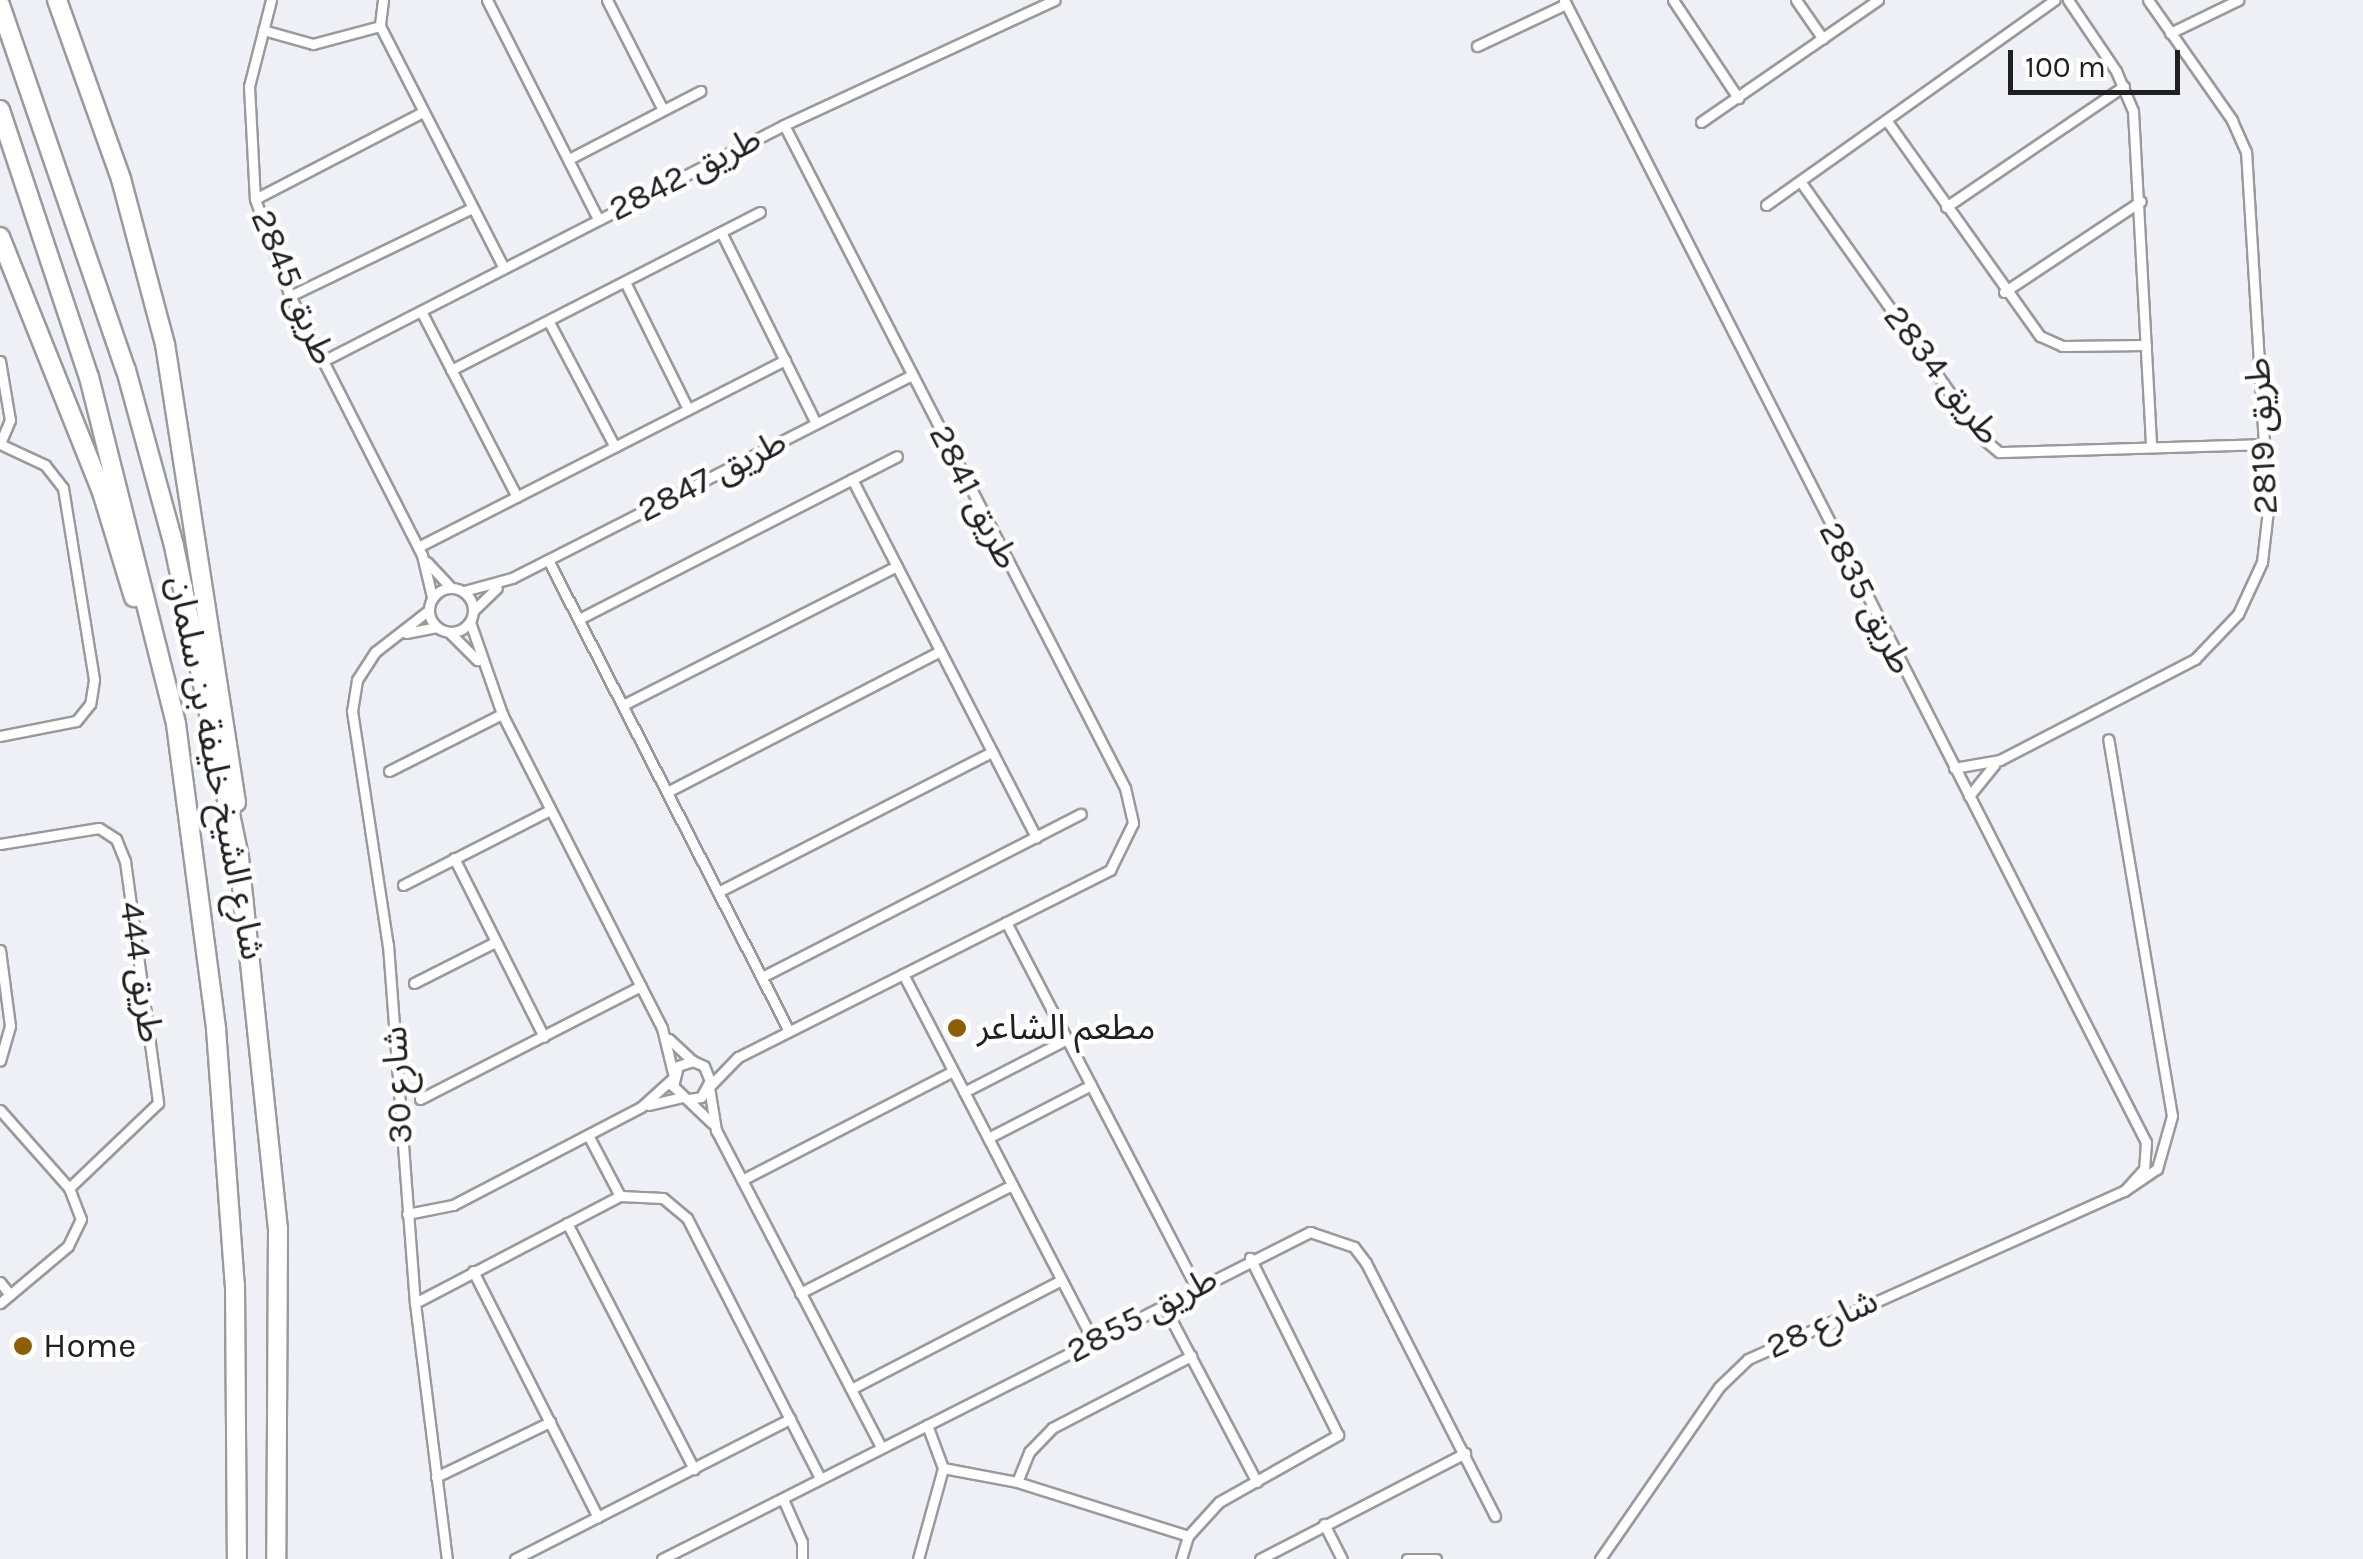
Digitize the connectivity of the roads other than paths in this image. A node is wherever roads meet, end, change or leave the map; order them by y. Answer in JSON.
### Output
{"nodes":[{"id":1,"x":57,"y":0,"type":"edge"},
{"id":2,"x":270,"y":0,"type":"edge"},
{"id":3,"x":382,"y":0,"type":"edge"},
{"id":4,"x":487,"y":0,"type":"edge"},
{"id":5,"x":607,"y":0,"type":"edge"},
{"id":6,"x":1054,"y":0,"type":"edge"},
{"id":7,"x":1672,"y":0,"type":"edge"},
{"id":8,"x":1796,"y":0,"type":"edge"},
{"id":9,"x":1878,"y":0,"type":"edge"},
{"id":10,"x":2054,"y":0,"type":"edge"},
{"id":11,"x":2068,"y":0,"type":"edge"},
{"id":12,"x":2148,"y":0,"type":"edge"},
{"id":13,"x":2238,"y":0,"type":"edge"},
{"id":14,"x":1565,"y":2,"type":"edge"},
{"id":15,"x":0,"y":4,"type":"edge"},
{"id":16,"x":380,"y":26,"type":"junction"},
{"id":17,"x":262,"y":30,"type":"junction"},
{"id":18,"x":2170,"y":34,"type":"junction"},
{"id":19,"x":1822,"y":39,"type":"junction"},
{"id":20,"x":1477,"y":46,"type":"dead end"},
{"id":21,"x":2124,"y":86,"type":"junction"},
{"id":22,"x":700,"y":92,"type":"dead end"},
{"id":23,"x":1738,"y":98,"type":"junction"},
{"id":24,"x":0,"y":110,"type":"edge"},
{"id":25,"x":664,"y":110,"type":"junction"},
{"id":26,"x":423,"y":112,"type":"junction"},
{"id":27,"x":1887,"y":121,"type":"junction"},
{"id":28,"x":1700,"y":122,"type":"dead end"},
{"id":29,"x":784,"y":124,"type":"junction"},
{"id":30,"x":569,"y":159,"type":"junction"},
{"id":31,"x":1800,"y":181,"type":"junction"},
{"id":32,"x":254,"y":199,"type":"junction"},
{"id":33,"x":2141,"y":200,"type":"junction"},
{"id":34,"x":1766,"y":205,"type":"dead end"},
{"id":35,"x":1946,"y":207,"type":"junction"},
{"id":36,"x":472,"y":208,"type":"junction"},
{"id":37,"x":760,"y":212,"type":"dead end"},
{"id":38,"x":598,"y":219,"type":"junction"},
{"id":39,"x":721,"y":232,"type":"junction"},
{"id":40,"x":0,"y":237,"type":"edge"},
{"id":41,"x":504,"y":268,"type":"junction"},
{"id":42,"x":625,"y":282,"type":"junction"},
{"id":43,"x":2004,"y":292,"type":"junction"},
{"id":44,"x":290,"y":296,"type":"junction"},
{"id":45,"x":420,"y":310,"type":"junction"},
{"id":46,"x":549,"y":322,"type":"junction"},
{"id":47,"x":2146,"y":345,"type":"junction"},
{"id":48,"x":785,"y":360,"type":"junction"},
{"id":49,"x":0,"y":362,"type":"edge"},
{"id":50,"x":323,"y":362,"type":"junction"},
{"id":51,"x":452,"y":370,"type":"junction"},
{"id":52,"x":912,"y":376,"type":"junction"},
{"id":53,"x":688,"y":410,"type":"junction"},
{"id":54,"x":816,"y":422,"type":"junction"},
{"id":55,"x":0,"y":444,"type":"edge"},
{"id":56,"x":2264,"y":444,"type":"junction"},
{"id":57,"x":2151,"y":445,"type":"junction"},
{"id":58,"x":615,"y":447,"type":"junction"},
{"id":59,"x":897,"y":456,"type":"dead end"},
{"id":60,"x":852,"y":480,"type":"junction"},
{"id":61,"x":517,"y":497,"type":"junction"},
{"id":62,"x":420,"y":551,"type":"junction"},
{"id":63,"x":548,"y":560,"type":"junction"},
{"id":64,"x":896,"y":566,"type":"junction"},
{"id":65,"x":512,"y":578,"type":"junction"},
{"id":66,"x":451,"y":588,"type":"junction"},
{"id":67,"x":464,"y":591,"type":"junction"},
{"id":68,"x":432,"y":598,"type":"junction"},
{"id":69,"x":428,"y":610,"type":"junction"},
{"id":70,"x":474,"y":610,"type":"junction"},
{"id":71,"x":578,"y":619,"type":"junction"},
{"id":72,"x":470,"y":622,"type":"junction"},
{"id":73,"x":436,"y":627,"type":"junction"},
{"id":74,"x":449,"y":632,"type":"junction"},
{"id":75,"x":403,"y":634,"type":"junction"},
{"id":76,"x":940,"y":652,"type":"junction"},
{"id":77,"x":478,"y":662,"type":"junction"},
{"id":78,"x":623,"y":706,"type":"junction"},
{"id":79,"x":502,"y":714,"type":"junction"},
{"id":80,"x":0,"y":736,"type":"edge"},
{"id":81,"x":2108,"y":739,"type":"dead end"},
{"id":82,"x":992,"y":752,"type":"junction"},
{"id":83,"x":2000,"y":760,"type":"junction"},
{"id":84,"x":1954,"y":768,"type":"junction"},
{"id":85,"x":389,"y":771,"type":"dead end"},
{"id":86,"x":183,"y":792,"type":"junction"},
{"id":87,"x":667,"y":792,"type":"junction"},
{"id":88,"x":1969,"y":796,"type":"junction"},
{"id":89,"x":550,"y":810,"type":"junction"},
{"id":90,"x":1081,"y":814,"type":"dead end"},
{"id":91,"x":1036,"y":837,"type":"junction"},
{"id":92,"x":0,"y":844,"type":"edge"},
{"id":93,"x":240,"y":858,"type":"junction"},
{"id":94,"x":454,"y":858,"type":"junction"},
{"id":95,"x":403,"y":885,"type":"dead end"},
{"id":96,"x":718,"y":892,"type":"junction"},
{"id":97,"x":1006,"y":922,"type":"junction"},
{"id":98,"x":495,"y":942,"type":"junction"},
{"id":99,"x":0,"y":950,"type":"edge"},
{"id":100,"x":903,"y":974,"type":"junction"},
{"id":101,"x":762,"y":977,"type":"junction"},
{"id":102,"x":414,"y":983,"type":"dead end"},
{"id":103,"x":640,"y":986,"type":"junction"},
{"id":104,"x":662,"y":1028,"type":"junction"},
{"id":105,"x":790,"y":1031,"type":"junction"},
{"id":106,"x":544,"y":1037,"type":"junction"},
{"id":107,"x":1067,"y":1039,"type":"junction"},
{"id":108,"x":738,"y":1057,"type":"junction"},
{"id":109,"x":0,"y":1062,"type":"edge"},
{"id":110,"x":696,"y":1062,"type":"junction"},
{"id":111,"x":953,"y":1071,"type":"junction"},
{"id":112,"x":673,"y":1076,"type":"junction"},
{"id":113,"x":1091,"y":1085,"type":"junction"},
{"id":114,"x":709,"y":1087,"type":"junction"},
{"id":115,"x":964,"y":1092,"type":"junction"},
{"id":116,"x":685,"y":1098,"type":"junction"},
{"id":117,"x":420,"y":1099,"type":"dead end"},
{"id":118,"x":641,"y":1107,"type":"junction"},
{"id":119,"x":0,"y":1110,"type":"edge"},
{"id":120,"x":716,"y":1130,"type":"junction"},
{"id":121,"x":588,"y":1135,"type":"junction"},
{"id":122,"x":988,"y":1138,"type":"junction"},
{"id":123,"x":742,"y":1180,"type":"junction"},
{"id":124,"x":1012,"y":1185,"type":"junction"},
{"id":125,"x":69,"y":1188,"type":"junction"},
{"id":126,"x":2124,"y":1191,"type":"junction"},
{"id":127,"x":620,"y":1196,"type":"junction"},
{"id":128,"x":407,"y":1214,"type":"junction"},
{"id":129,"x":567,"y":1223,"type":"junction"},
{"id":130,"x":1250,"y":1258,"type":"junction"},
{"id":131,"x":473,"y":1271,"type":"junction"},
{"id":132,"x":1061,"y":1280,"type":"junction"},
{"id":133,"x":0,"y":1282,"type":"edge"},
{"id":134,"x":1196,"y":1288,"type":"junction"},
{"id":135,"x":800,"y":1292,"type":"junction"},
{"id":136,"x":10,"y":1295,"type":"junction"},
{"id":137,"x":0,"y":1303,"type":"edge"},
{"id":138,"x":416,"y":1303,"type":"junction"},
{"id":139,"x":1164,"y":1304,"type":"junction"},
{"id":140,"x":1093,"y":1341,"type":"junction"},
{"id":141,"x":1191,"y":1356,"type":"junction"},
{"id":142,"x":850,"y":1389,"type":"junction"},
{"id":143,"x":790,"y":1419,"type":"junction"},
{"id":144,"x":550,"y":1422,"type":"junction"},
{"id":145,"x":927,"y":1425,"type":"junction"},
{"id":146,"x":881,"y":1447,"type":"junction"},
{"id":147,"x":1465,"y":1453,"type":"junction"},
{"id":148,"x":943,"y":1468,"type":"junction"},
{"id":149,"x":694,"y":1469,"type":"junction"},
{"id":150,"x":436,"y":1477,"type":"junction"},
{"id":151,"x":820,"y":1478,"type":"junction"},
{"id":152,"x":278,"y":1480,"type":"junction"},
{"id":153,"x":1017,"y":1482,"type":"junction"},
{"id":154,"x":1256,"y":1482,"type":"junction"},
{"id":155,"x":783,"y":1498,"type":"junction"},
{"id":156,"x":1495,"y":1516,"type":"dead end"},
{"id":157,"x":598,"y":1517,"type":"junction"},
{"id":158,"x":1324,"y":1524,"type":"junction"},
{"id":159,"x":1188,"y":1536,"type":"junction"},
{"id":160,"x":922,"y":1558,"type":"edge"},
{"id":161,"x":238,"y":1559,"type":"edge"},
{"id":162,"x":276,"y":1559,"type":"edge"},
{"id":163,"x":289,"y":1559,"type":"edge"},
{"id":164,"x":447,"y":1559,"type":"edge"},
{"id":165,"x":515,"y":1559,"type":"edge"},
{"id":166,"x":662,"y":1559,"type":"edge"},
{"id":167,"x":802,"y":1559,"type":"edge"},
{"id":168,"x":1181,"y":1559,"type":"edge"},
{"id":169,"x":1260,"y":1559,"type":"edge"},
{"id":170,"x":1342,"y":1559,"type":"edge"},
{"id":171,"x":1407,"y":1559,"type":"edge"},
{"id":172,"x":1436,"y":1559,"type":"edge"},
{"id":173,"x":1600,"y":1559,"type":"edge"}],
"edges":[{"from":1,"to":93,"type":"highway"},
{"from":2,"to":17,"type":"street","name":"طريق 2845"},
{"from":3,"to":16,"type":"street"},
{"from":4,"to":30,"type":"street"},
{"from":5,"to":25,"type":"street"},
{"from":6,"to":29,"type":"street","name":"طريق 2842"},
{"from":7,"to":23,"type":"street"},
{"from":8,"to":19,"type":"street"},
{"from":9,"to":19,"type":"street"},
{"from":10,"to":27,"type":"street"},
{"from":11,"to":21,"type":"street"},
{"from":12,"to":18,"type":"street","name":"طريق 2819"},
{"from":13,"to":18,"type":"street"},
{"from":14,"to":20,"type":"street"},
{"from":14,"to":84,"type":"street","name":"طريق 2835"},
{"from":15,"to":93,"type":"highway","name":"شارع الشيخ خليفة بن سلمان"},
{"from":16,"to":17,"type":"street"},
{"from":16,"to":26,"type":"street"},
{"from":17,"to":32,"type":"street","name":"طريق 2845"},
{"from":18,"to":56,"type":"street","name":"طريق 2819"},
{"from":19,"to":23,"type":"street"},
{"from":21,"to":33,"type":"street"},
{"from":21,"to":35,"type":"street"},
{"from":22,"to":25,"type":"street"},
{"from":23,"to":28,"type":"street"},
{"from":24,"to":86,"type":"highway","name":"شارع الشيخ خليفة بن سلمان"},
{"from":25,"to":30,"type":"street"},
{"from":26,"to":32,"type":"street"},
{"from":26,"to":36,"type":"street"},
{"from":27,"to":31,"type":"street"},
{"from":27,"to":35,"type":"street"},
{"from":29,"to":38,"type":"street","name":"طريق 2842"},
{"from":29,"to":52,"type":"street","name":"طريق 2841"},
{"from":30,"to":38,"type":"street"},
{"from":31,"to":34,"type":"street"},
{"from":31,"to":57,"type":"street","name":"طريق 2834"},
{"from":32,"to":44,"type":"street","name":"طريق 2845"},
{"from":33,"to":43,"type":"street"},
{"from":33,"to":47,"type":"street"},
{"from":35,"to":43,"type":"street"},
{"from":36,"to":41,"type":"street"},
{"from":36,"to":44,"type":"street"},
{"from":37,"to":39,"type":"street","name":"طريق 2842"},
{"from":38,"to":41,"type":"street","name":"طريق 2842"},
{"from":39,"to":42,"type":"street","name":"طريق 2842"},
{"from":39,"to":48,"type":"street"},
{"from":40,"to":86,"type":"highway"},
{"from":41,"to":45,"type":"street","name":"طريق 2842"},
{"from":42,"to":46,"type":"street","name":"طريق 2842"},
{"from":42,"to":53,"type":"street"},
{"from":43,"to":47,"type":"street"},
{"from":44,"to":50,"type":"street","name":"طريق 2845"},
{"from":45,"to":50,"type":"street","name":"طريق 2842"},
{"from":45,"to":51,"type":"street"},
{"from":46,"to":51,"type":"street","name":"طريق 2842"},
{"from":46,"to":58,"type":"street"},
{"from":47,"to":57,"type":"street"},
{"from":48,"to":53,"type":"street"},
{"from":48,"to":54,"type":"street"},
{"from":49,"to":55,"type":"street"},
{"from":50,"to":62,"type":"street","name":"طريق 2845"},
{"from":51,"to":61,"type":"street"},
{"from":52,"to":54,"type":"street","name":"طريق 2847"},
{"from":52,"to":97,"type":"street","name":"طريق 2841"},
{"from":53,"to":58,"type":"street"},
{"from":54,"to":63,"type":"street","name":"طريق 2847"},
{"from":55,"to":80,"type":"street"},
{"from":56,"to":57,"type":"street","name":"طريق 2834"},
{"from":56,"to":83,"type":"street","name":"طريق 2819"},
{"from":58,"to":61,"type":"street"},
{"from":59,"to":60,"type":"street"},
{"from":60,"to":64,"type":"street"},
{"from":60,"to":71,"type":"street"},
{"from":61,"to":62,"type":"street"},
{"from":62,"to":66,"type":"street","name":"طريق 2845"},
{"from":62,"to":68,"type":"street","name":"طريق 2845"},
{"from":63,"to":65,"type":"street","name":"طريق 2847"},
{"from":63,"to":71,"type":"street"},
{"from":64,"to":76,"type":"street"},
{"from":64,"to":78,"type":"street"},
{"from":65,"to":67,"type":"street","name":"طريق 2847"},
{"from":65,"to":70,"type":"street","name":"طريق 2847"},
{"from":66,"to":67,"type":"street"},
{"from":66,"to":68,"type":"street"},
{"from":67,"to":70,"type":"street"},
{"from":68,"to":69,"type":"street"},
{"from":69,"to":73,"type":"street"},
{"from":69,"to":75,"type":"street","name":"شارع 30"},
{"from":70,"to":72,"type":"street"},
{"from":71,"to":78,"type":"street"},
{"from":72,"to":74,"type":"street"},
{"from":72,"to":77,"type":"street"},
{"from":73,"to":74,"type":"street"},
{"from":73,"to":75,"type":"street","name":"شارع 30"},
{"from":74,"to":77,"type":"street"},
{"from":75,"to":128,"type":"street","name":"شارع 30"},
{"from":76,"to":82,"type":"street"},
{"from":76,"to":87,"type":"street"},
{"from":77,"to":79,"type":"street"},
{"from":78,"to":87,"type":"street"},
{"from":79,"to":85,"type":"street"},
{"from":79,"to":89,"type":"street"},
{"from":81,"to":126,"type":"street","name":"شارع 28"},
{"from":82,"to":91,"type":"street"},
{"from":82,"to":96,"type":"street"},
{"from":83,"to":84,"type":"street","name":"طريق 2819"},
{"from":83,"to":88,"type":"street","name":"طريق 2819"},
{"from":84,"to":88,"type":"street","name":"طريق 2835"},
{"from":86,"to":161,"type":"highway","name":"شارع الشيخ خليفة بن سلمان"},
{"from":87,"to":96,"type":"street"},
{"from":88,"to":126,"type":"street","name":"طريق 2835"},
{"from":89,"to":94,"type":"street"},
{"from":89,"to":103,"type":"street"},
{"from":90,"to":91,"type":"street"},
{"from":91,"to":101,"type":"street"},
{"from":92,"to":125,"type":"street","name":"طريق 444"},
{"from":93,"to":152,"type":"highway","name":"شارع الشيخ خليفة بن سلمان"},
{"from":94,"to":95,"type":"street"},
{"from":94,"to":98,"type":"street"},
{"from":96,"to":101,"type":"street"},
{"from":97,"to":100,"type":"street"},
{"from":97,"to":107,"type":"street"},
{"from":98,"to":102,"type":"street"},
{"from":98,"to":106,"type":"street"},
{"from":99,"to":109,"type":"street"},
{"from":100,"to":105,"type":"street"},
{"from":100,"to":111,"type":"street"},
{"from":101,"to":105,"type":"street"},
{"from":103,"to":104,"type":"street"},
{"from":103,"to":106,"type":"street"},
{"from":104,"to":110,"type":"street"},
{"from":104,"to":112,"type":"street"},
{"from":105,"to":108,"type":"street"},
{"from":106,"to":117,"type":"street"},
{"from":107,"to":113,"type":"street"},
{"from":107,"to":115,"type":"street"},
{"from":108,"to":110,"type":"street"},
{"from":108,"to":114,"type":"street"},
{"from":110,"to":112,"type":"street"},
{"from":110,"to":114,"type":"street"},
{"from":111,"to":115,"type":"street"},
{"from":111,"to":123,"type":"street"},
{"from":112,"to":116,"type":"street"},
{"from":112,"to":118,"type":"street"},
{"from":113,"to":122,"type":"street"},
{"from":113,"to":134,"type":"street"},
{"from":114,"to":116,"type":"street"},
{"from":114,"to":120,"type":"street"},
{"from":115,"to":122,"type":"street"},
{"from":116,"to":118,"type":"street"},
{"from":116,"to":120,"type":"street"},
{"from":118,"to":121,"type":"street"},
{"from":119,"to":125,"type":"street"},
{"from":120,"to":123,"type":"street"},
{"from":121,"to":127,"type":"street"},
{"from":121,"to":128,"type":"street"},
{"from":122,"to":124,"type":"street"},
{"from":123,"to":135,"type":"street"},
{"from":124,"to":132,"type":"street"},
{"from":124,"to":135,"type":"street"},
{"from":125,"to":136,"type":"street"},
{"from":126,"to":173,"type":"street","name":"شارع 28"},
{"from":127,"to":129,"type":"street"},
{"from":127,"to":143,"type":"street"},
{"from":128,"to":138,"type":"street","name":"شارع 30"},
{"from":129,"to":131,"type":"street"},
{"from":129,"to":149,"type":"street"},
{"from":130,"to":134,"type":"street","name":"طريق 2855"},
{"from":130,"to":147,"type":"street","name":"طريق 2855"},
{"from":130,"to":154,"type":"street"},
{"from":131,"to":138,"type":"street"},
{"from":131,"to":144,"type":"street"},
{"from":132,"to":140,"type":"street"},
{"from":132,"to":142,"type":"street"},
{"from":133,"to":136,"type":"street"},
{"from":134,"to":139,"type":"street","name":"طريق 2855"},
{"from":135,"to":142,"type":"street"},
{"from":136,"to":137,"type":"street"},
{"from":138,"to":150,"type":"street","name":"شارع 30"},
{"from":139,"to":140,"type":"street","name":"طريق 2855"},
{"from":139,"to":141,"type":"street"},
{"from":140,"to":145,"type":"street","name":"طريق 2855"},
{"from":141,"to":153,"type":"street"},
{"from":141,"to":154,"type":"street"},
{"from":142,"to":146,"type":"street"},
{"from":143,"to":149,"type":"street"},
{"from":143,"to":151,"type":"street"},
{"from":144,"to":150,"type":"street"},
{"from":144,"to":157,"type":"street"},
{"from":145,"to":146,"type":"street","name":"طريق 2855"},
{"from":145,"to":148,"type":"street"},
{"from":146,"to":151,"type":"street","name":"طريق 2855"},
{"from":147,"to":156,"type":"street","name":"طريق 2855"},
{"from":147,"to":158,"type":"street"},
{"from":148,"to":153,"type":"street"},
{"from":148,"to":160,"type":"street"},
{"from":149,"to":157,"type":"street"},
{"from":150,"to":164,"type":"street","name":"شارع 30"},
{"from":151,"to":155,"type":"street","name":"طريق 2855"},
{"from":152,"to":162,"type":"highway","name":"شارع الشيخ خليفة بن سلمان"},
{"from":152,"to":163,"type":"highway"},
{"from":153,"to":159,"type":"street"},
{"from":154,"to":159,"type":"street"},
{"from":155,"to":166,"type":"street","name":"طريق 2855"},
{"from":155,"to":167,"type":"street"},
{"from":157,"to":165,"type":"street"},
{"from":158,"to":169,"type":"street"},
{"from":158,"to":170,"type":"street"},
{"from":159,"to":168,"type":"street"},
{"from":171,"to":172,"type":"street"}]}
